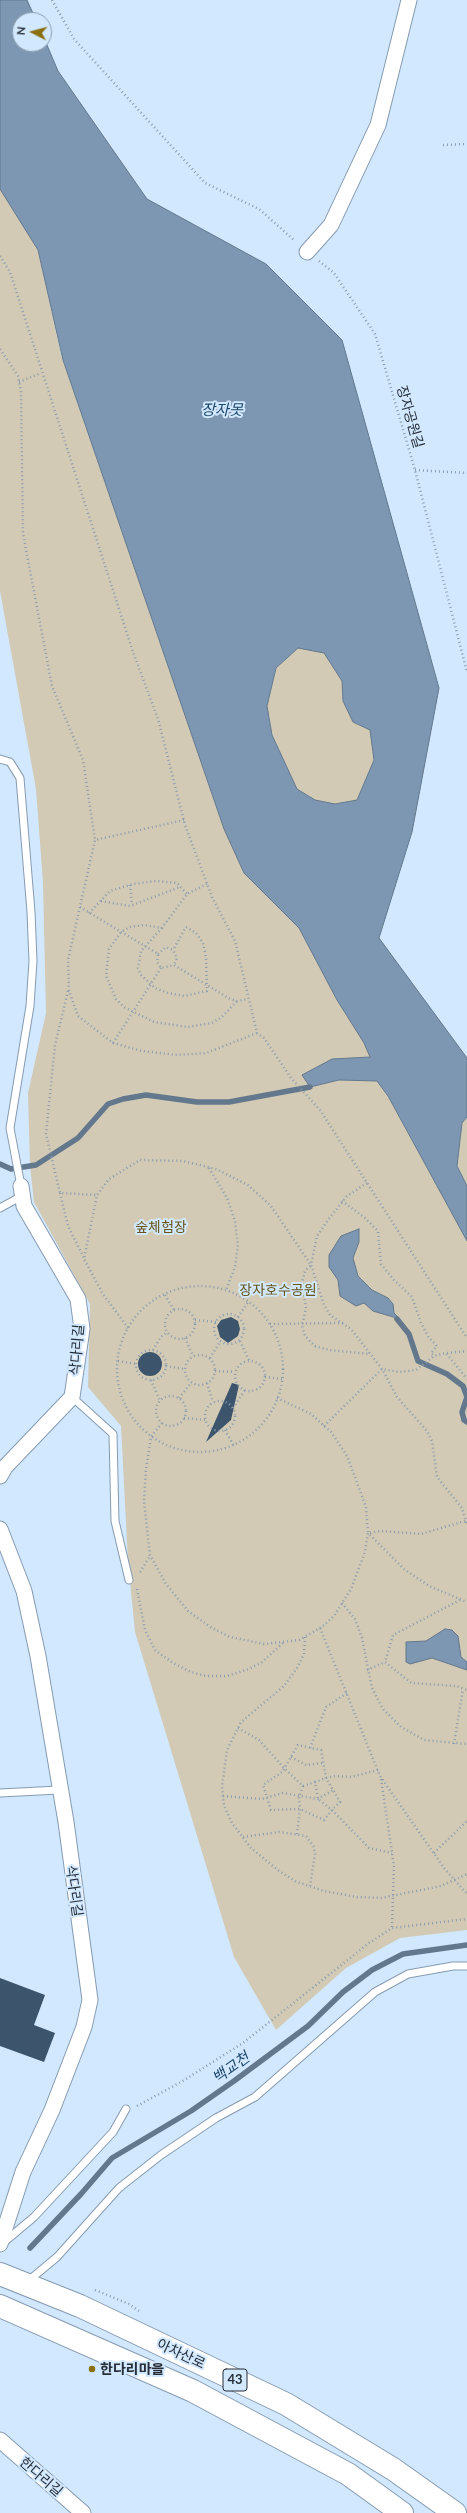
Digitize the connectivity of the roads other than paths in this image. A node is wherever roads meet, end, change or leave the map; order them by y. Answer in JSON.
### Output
{"nodes":[{"id":1,"x":409,"y":0,"type":"edge"},
{"id":2,"x":307,"y":252,"type":"road end"},
{"id":3,"x":0,"y":759,"type":"edge"},
{"id":4,"x":22,"y":1191,"type":"junction"},
{"id":5,"x":0,"y":1208,"type":"edge"},
{"id":6,"x":72,"y":1397,"type":"junction"},
{"id":7,"x":0,"y":1476,"type":"edge"},
{"id":8,"x":0,"y":1529,"type":"edge"},
{"id":9,"x":129,"y":1580,"type":"dead end"},
{"id":10,"x":59,"y":1790,"type":"junction"},
{"id":11,"x":0,"y":1793,"type":"edge"},
{"id":12,"x":467,"y":1966,"type":"edge"},
{"id":13,"x":126,"y":2109,"type":"road end"},
{"id":14,"x":0,"y":2245,"type":"edge"},
{"id":15,"x":0,"y":2274,"type":"edge"},
{"id":16,"x":25,"y":2284,"type":"junction"},
{"id":17,"x":0,"y":2306,"type":"edge"},
{"id":18,"x":0,"y":2440,"type":"edge"},
{"id":19,"x":83,"y":2513,"type":"edge"},
{"id":20,"x":402,"y":2513,"type":"edge"},
{"id":21,"x":455,"y":2513,"type":"edge"}],
"edges":[{"from":1,"to":2,"type":"street"},
{"from":3,"to":4,"type":"lane"},
{"from":4,"to":5,"type":"lane"},
{"from":4,"to":6,"type":"street","name":"삭다리길"},
{"from":6,"to":7,"type":"street"},
{"from":6,"to":9,"type":"lane"},
{"from":8,"to":10,"type":"street","name":"삭다리길"},
{"from":10,"to":11,"type":"lane"},
{"from":10,"to":14,"type":"street","name":"삭다리길"},
{"from":12,"to":16,"type":"lane"},
{"from":13,"to":14,"type":"lane"},
{"from":15,"to":16,"type":"main road","name":"아차산로","number":"43"},
{"from":16,"to":21,"type":"main road","name":"아차산로","number":"43"},
{"from":17,"to":20,"type":"main road","name":"아차산로","number":"43"},
{"from":18,"to":19,"type":"street","name":"한다리길"}]}
